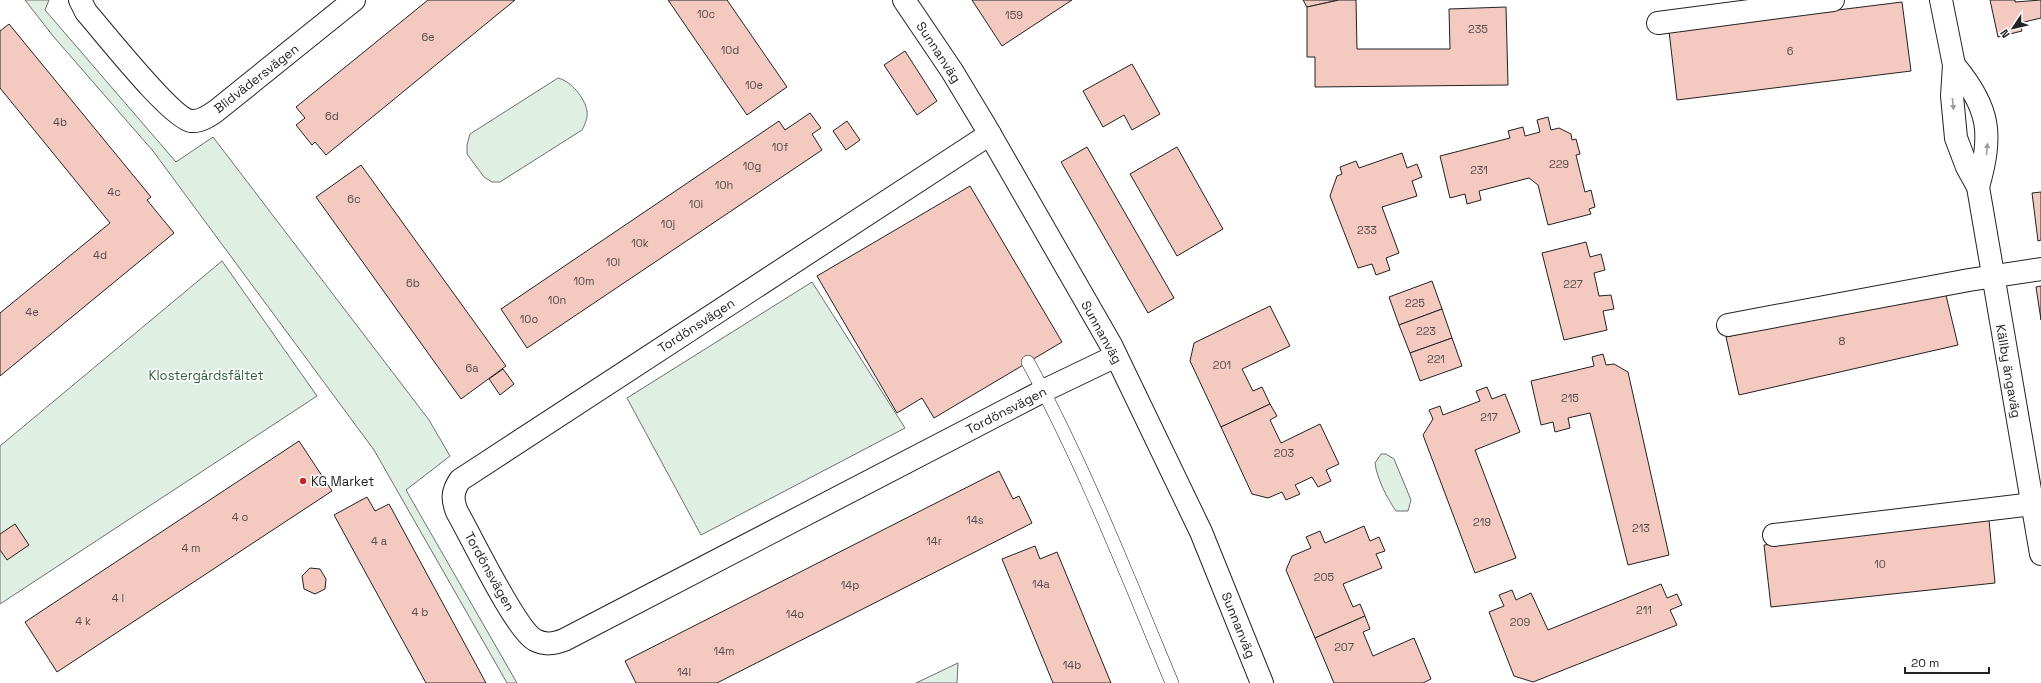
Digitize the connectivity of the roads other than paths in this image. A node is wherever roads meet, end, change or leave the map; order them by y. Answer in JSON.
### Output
{"nodes":[{"id":1,"x":80,"y":0,"type":"edge"},
{"id":2,"x":354,"y":0,"type":"edge"},
{"id":3,"x":904,"y":0,"type":"edge"},
{"id":4,"x":1833,"y":0,"type":"edge"},
{"id":5,"x":1941,"y":0,"type":"edge"},
{"id":6,"x":1658,"y":23,"type":"dead end"},
{"id":7,"x":1954,"y":65,"type":"junction"},
{"id":8,"x":990,"y":134,"type":"junction"},
{"id":9,"x":1978,"y":187,"type":"junction"},
{"id":10,"x":2041,"y":270,"type":"edge"},
{"id":11,"x":1993,"y":277,"type":"junction"},
{"id":12,"x":1728,"y":325,"type":"dead end"},
{"id":13,"x":1116,"y":356,"type":"junction"},
{"id":14,"x":1028,"y":362,"type":"dead end"},
{"id":15,"x":1043,"y":391,"type":"junction"},
{"id":16,"x":2036,"y":504,"type":"edge"},
{"id":17,"x":1774,"y":535,"type":"dead end"},
{"id":18,"x":2041,"y":554,"type":"edge"},
{"id":19,"x":1172,"y":683,"type":"edge"},
{"id":20,"x":1262,"y":683,"type":"edge"}],
"edges":[{"from":1,"to":2,"type":"street","name":"Blidvädersvägen"},
{"from":3,"to":8,"type":"street","name":"Sunnanväg"},
{"from":4,"to":6,"type":"street"},
{"from":5,"to":7,"type":"street","name":"Källby ängaväg"},
{"from":7,"to":9,"type":"street","name":"Källby ängaväg","one_way":true},
{"from":9,"to":7,"type":"street","name":"Källby ängaväg","one_way":true},
{"from":8,"to":13,"type":"street","name":"Sunnanväg"},
{"from":8,"to":15,"type":"street","name":"Tordönsvägen"},
{"from":9,"to":11,"type":"street","name":"Källby ängaväg"},
{"from":10,"to":11,"type":"street"},
{"from":11,"to":12,"type":"street"},
{"from":11,"to":16,"type":"street","name":"Källby ängaväg"},
{"from":13,"to":15,"type":"street","name":"Tordönsvägen"},
{"from":13,"to":20,"type":"street","name":"Sunnanväg"},
{"from":14,"to":15,"type":"lane"},
{"from":15,"to":19,"type":"lane"},
{"from":16,"to":17,"type":"street"},
{"from":16,"to":18,"type":"street","name":"Källby ängaväg"}]}
